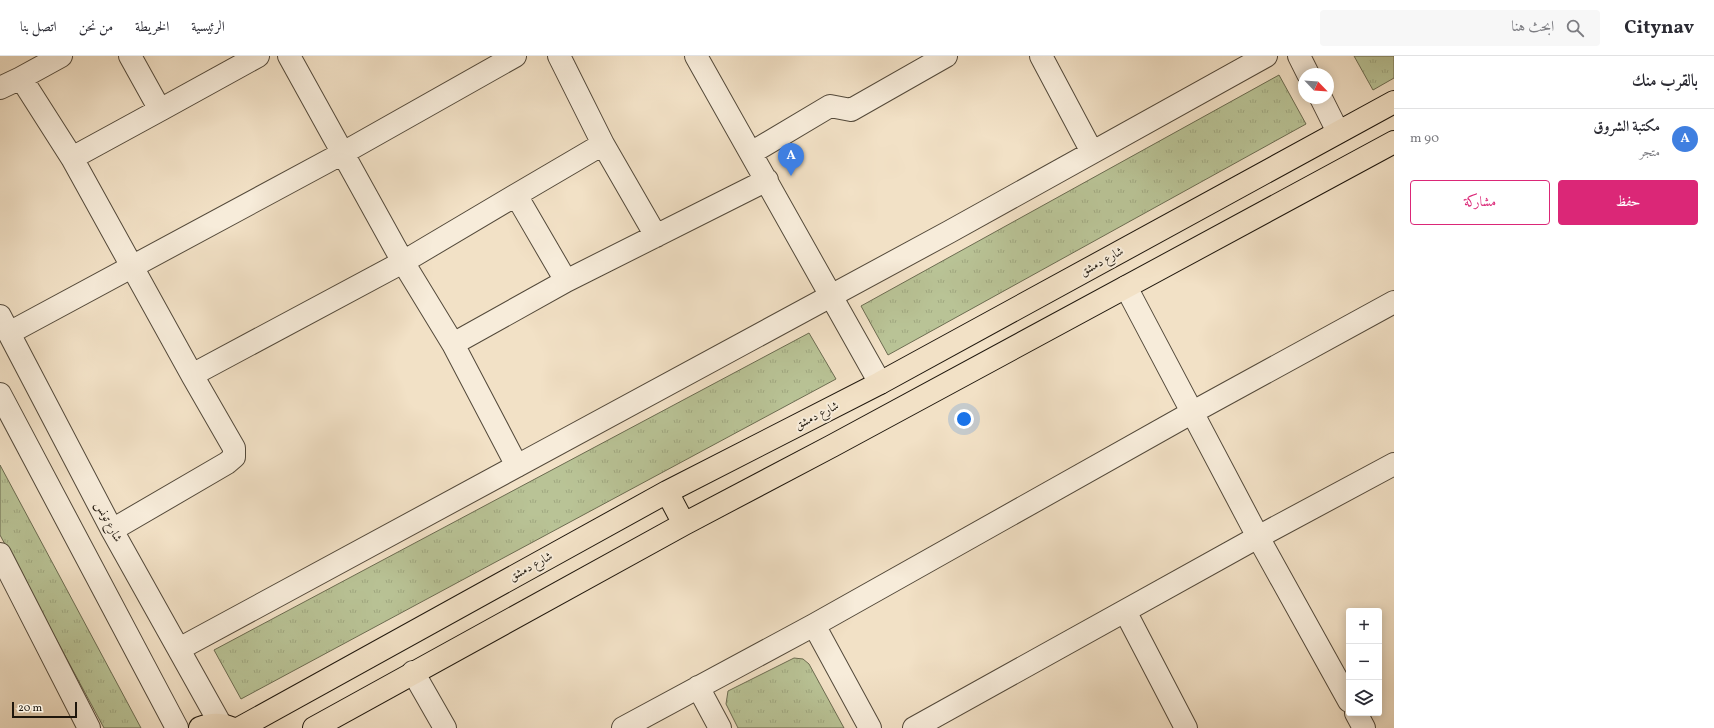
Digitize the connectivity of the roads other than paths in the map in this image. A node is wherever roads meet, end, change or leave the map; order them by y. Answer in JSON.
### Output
{"nodes":[{"id":1,"x":61,"y":56,"type":"edge"},
{"id":2,"x":130,"y":56,"type":"edge"},
{"id":3,"x":258,"y":56,"type":"edge"},
{"id":4,"x":289,"y":56,"type":"edge"},
{"id":5,"x":515,"y":56,"type":"edge"},
{"id":6,"x":559,"y":56,"type":"edge"},
{"id":7,"x":696,"y":56,"type":"edge"},
{"id":8,"x":946,"y":56,"type":"edge"},
{"id":9,"x":1040,"y":56,"type":"edge"},
{"id":10,"x":1266,"y":56,"type":"edge"},
{"id":11,"x":1299,"y":56,"type":"edge"},
{"id":12,"x":1305,"y":68,"type":"edge"},
{"id":13,"x":21,"y":78,"type":"junction"},
{"id":14,"x":0,"y":88,"type":"edge"},
{"id":15,"x":1394,"y":102,"type":"edge"},
{"id":16,"x":1324,"y":104,"type":"edge"},
{"id":17,"x":160,"y":110,"type":"junction"},
{"id":18,"x":1338,"y":132,"type":"junction"},
{"id":19,"x":1394,"y":142,"type":"edge"},
{"id":20,"x":603,"y":144,"type":"junction"},
{"id":21,"x":1092,"y":152,"type":"junction"},
{"id":22,"x":343,"y":153,"type":"junction"},
{"id":23,"x":751,"y":153,"type":"junction"},
{"id":24,"x":72,"y":158,"type":"junction"},
{"id":25,"x":767,"y":180,"type":"junction"},
{"id":26,"x":516,"y":195,"type":"junction"},
{"id":27,"x":656,"y":236,"type":"junction"},
{"id":28,"x":404,"y":262,"type":"junction"},
{"id":29,"x":132,"y":267,"type":"junction"},
{"id":30,"x":566,"y":281,"type":"junction"},
{"id":31,"x":1126,"y":287,"type":"junction"},
{"id":32,"x":831,"y":296,"type":"junction"},
{"id":33,"x":1394,"y":302,"type":"edge"},
{"id":34,"x":5,"y":325,"type":"edge"},
{"id":35,"x":453,"y":344,"type":"junction"},
{"id":36,"x":192,"y":375,"type":"junction"},
{"id":37,"x":880,"y":383,"type":"junction"},
{"id":38,"x":0,"y":394,"type":"edge"},
{"id":39,"x":1193,"y":412,"type":"junction"},
{"id":40,"x":1394,"y":464,"type":"edge"},
{"id":41,"x":517,"y":466,"type":"junction"},
{"id":42,"x":667,"y":492,"type":"junction"},
{"id":43,"x":684,"y":524,"type":"junction"},
{"id":44,"x":112,"y":530,"type":"junction"},
{"id":45,"x":1258,"y":537,"type":"junction"},
{"id":46,"x":0,"y":554,"type":"edge"},
{"id":47,"x":7,"y":582,"type":"edge"},
{"id":48,"x":1125,"y":611,"type":"junction"},
{"id":49,"x":814,"y":626,"type":"junction"},
{"id":50,"x":179,"y":649,"type":"junction"},
{"id":51,"x":413,"y":672,"type":"junction"},
{"id":52,"x":698,"y":687,"type":"junction"},
{"id":53,"x":1346,"y":696,"type":"edge"},
{"id":54,"x":1358,"y":716,"type":"edge"},
{"id":55,"x":231,"y":727,"type":"edge"},
{"id":56,"x":89,"y":728,"type":"edge"},
{"id":57,"x":177,"y":728,"type":"edge"},
{"id":58,"x":200,"y":728,"type":"edge"},
{"id":59,"x":314,"y":728,"type":"edge"},
{"id":60,"x":445,"y":728,"type":"edge"},
{"id":61,"x":623,"y":728,"type":"edge"},
{"id":62,"x":720,"y":728,"type":"edge"},
{"id":63,"x":870,"y":728,"type":"edge"},
{"id":64,"x":914,"y":728,"type":"edge"},
{"id":65,"x":1186,"y":728,"type":"edge"},
{"id":66,"x":1364,"y":728,"type":"edge"}],
"edges":[{"from":1,"to":13,"type":"street"},
{"from":2,"to":17,"type":"street"},
{"from":3,"to":17,"type":"street"},
{"from":4,"to":22,"type":"street"},
{"from":5,"to":22,"type":"street"},
{"from":6,"to":20,"type":"street"},
{"from":7,"to":23,"type":"street"},
{"from":8,"to":23,"type":"street"},
{"from":9,"to":21,"type":"street"},
{"from":10,"to":21,"type":"street"},
{"from":11,"to":12,"type":"street"},
{"from":13,"to":14,"type":"street"},
{"from":13,"to":24,"type":"street"},
{"from":15,"to":18,"type":"main road","name":"شارع دمشق"},
{"from":16,"to":18,"type":"street"},
{"from":17,"to":24,"type":"street"},
{"from":18,"to":37,"type":"main road","name":"شارع دمشق"},
{"from":19,"to":31,"type":"main road"},
{"from":20,"to":26,"type":"street"},
{"from":20,"to":27,"type":"street"},
{"from":21,"to":32,"type":"street"},
{"from":22,"to":28,"type":"street"},
{"from":22,"to":29,"type":"street"},
{"from":23,"to":25,"type":"street"},
{"from":24,"to":29,"type":"street"},
{"from":25,"to":27,"type":"street"},
{"from":25,"to":32,"type":"street"},
{"from":26,"to":28,"type":"street"},
{"from":26,"to":30,"type":"street"},
{"from":27,"to":30,"type":"street"},
{"from":28,"to":35,"type":"street"},
{"from":28,"to":36,"type":"street"},
{"from":29,"to":34,"type":"street"},
{"from":29,"to":36,"type":"street"},
{"from":30,"to":35,"type":"street"},
{"from":31,"to":39,"type":"street"},
{"from":31,"to":43,"type":"main road"},
{"from":32,"to":37,"type":"street"},
{"from":32,"to":41,"type":"street"},
{"from":33,"to":39,"type":"street"},
{"from":34,"to":44,"type":"street","name":"شارع تونس"},
{"from":35,"to":41,"type":"street"},
{"from":36,"to":44,"type":"street"},
{"from":37,"to":42,"type":"main road","name":"شارع دمشق"},
{"from":38,"to":57,"type":"street"},
{"from":39,"to":45,"type":"street"},
{"from":39,"to":49,"type":"street"},
{"from":40,"to":45,"type":"street"},
{"from":41,"to":50,"type":"street"},
{"from":42,"to":43,"type":"main road"},
{"from":42,"to":55,"type":"main road","name":"شارع دمشق"},
{"from":43,"to":51,"type":"main road"},
{"from":44,"to":50,"type":"street","name":"شارع تونس"},
{"from":45,"to":48,"type":"street"},
{"from":45,"to":53,"type":"street"},
{"from":46,"to":47,"type":"street"},
{"from":47,"to":56,"type":"street"},
{"from":48,"to":64,"type":"street"},
{"from":48,"to":65,"type":"street"},
{"from":49,"to":52,"type":"street"},
{"from":49,"to":63,"type":"street"},
{"from":50,"to":55,"type":"street","name":"شارع تونس"},
{"from":51,"to":59,"type":"main road"},
{"from":51,"to":60,"type":"street"},
{"from":52,"to":61,"type":"street"},
{"from":52,"to":62,"type":"street"},
{"from":54,"to":66,"type":"street"},
{"from":55,"to":58,"type":"main road"}]}
